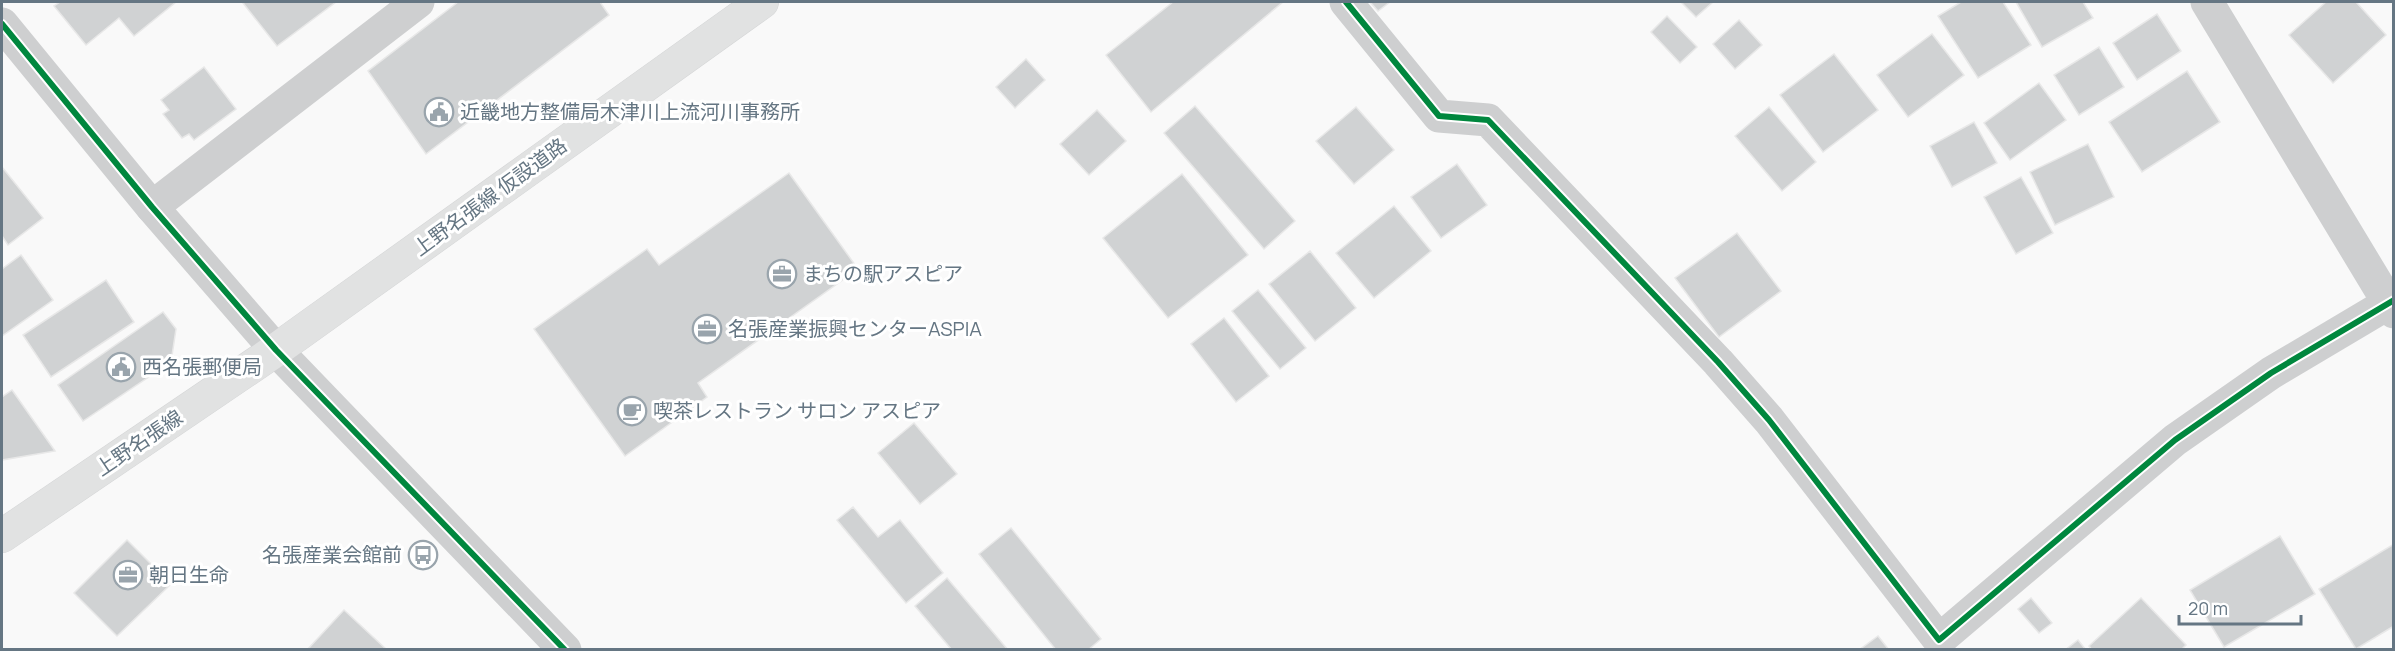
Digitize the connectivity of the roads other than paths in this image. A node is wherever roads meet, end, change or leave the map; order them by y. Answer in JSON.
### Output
{"nodes":[{"id":1,"x":418,"y":2,"type":"edge"},
{"id":2,"x":762,"y":2,"type":"edge"},
{"id":3,"x":1346,"y":2,"type":"edge"},
{"id":4,"x":2207,"y":2,"type":"edge"},
{"id":5,"x":2,"y":24,"type":"edge"},
{"id":6,"x":152,"y":207,"type":"junction"},
{"id":7,"x":2392,"y":305,"type":"edge"},
{"id":8,"x":276,"y":350,"type":"junction"},
{"id":9,"x":2,"y":536,"type":"edge"},
{"id":10,"x":565,"y":650,"type":"edge"}],
"edges":[{"from":1,"to":6,"type":"street"},
{"from":2,"to":8,"type":"main road","name":"上野名張線 仮設道路"},
{"from":3,"to":7,"type":"street"},
{"from":4,"to":7,"type":"street"},
{"from":5,"to":6,"type":"street"},
{"from":6,"to":8,"type":"street"},
{"from":8,"to":9,"type":"main road","name":"上野名張線"},
{"from":8,"to":10,"type":"street"}]}
